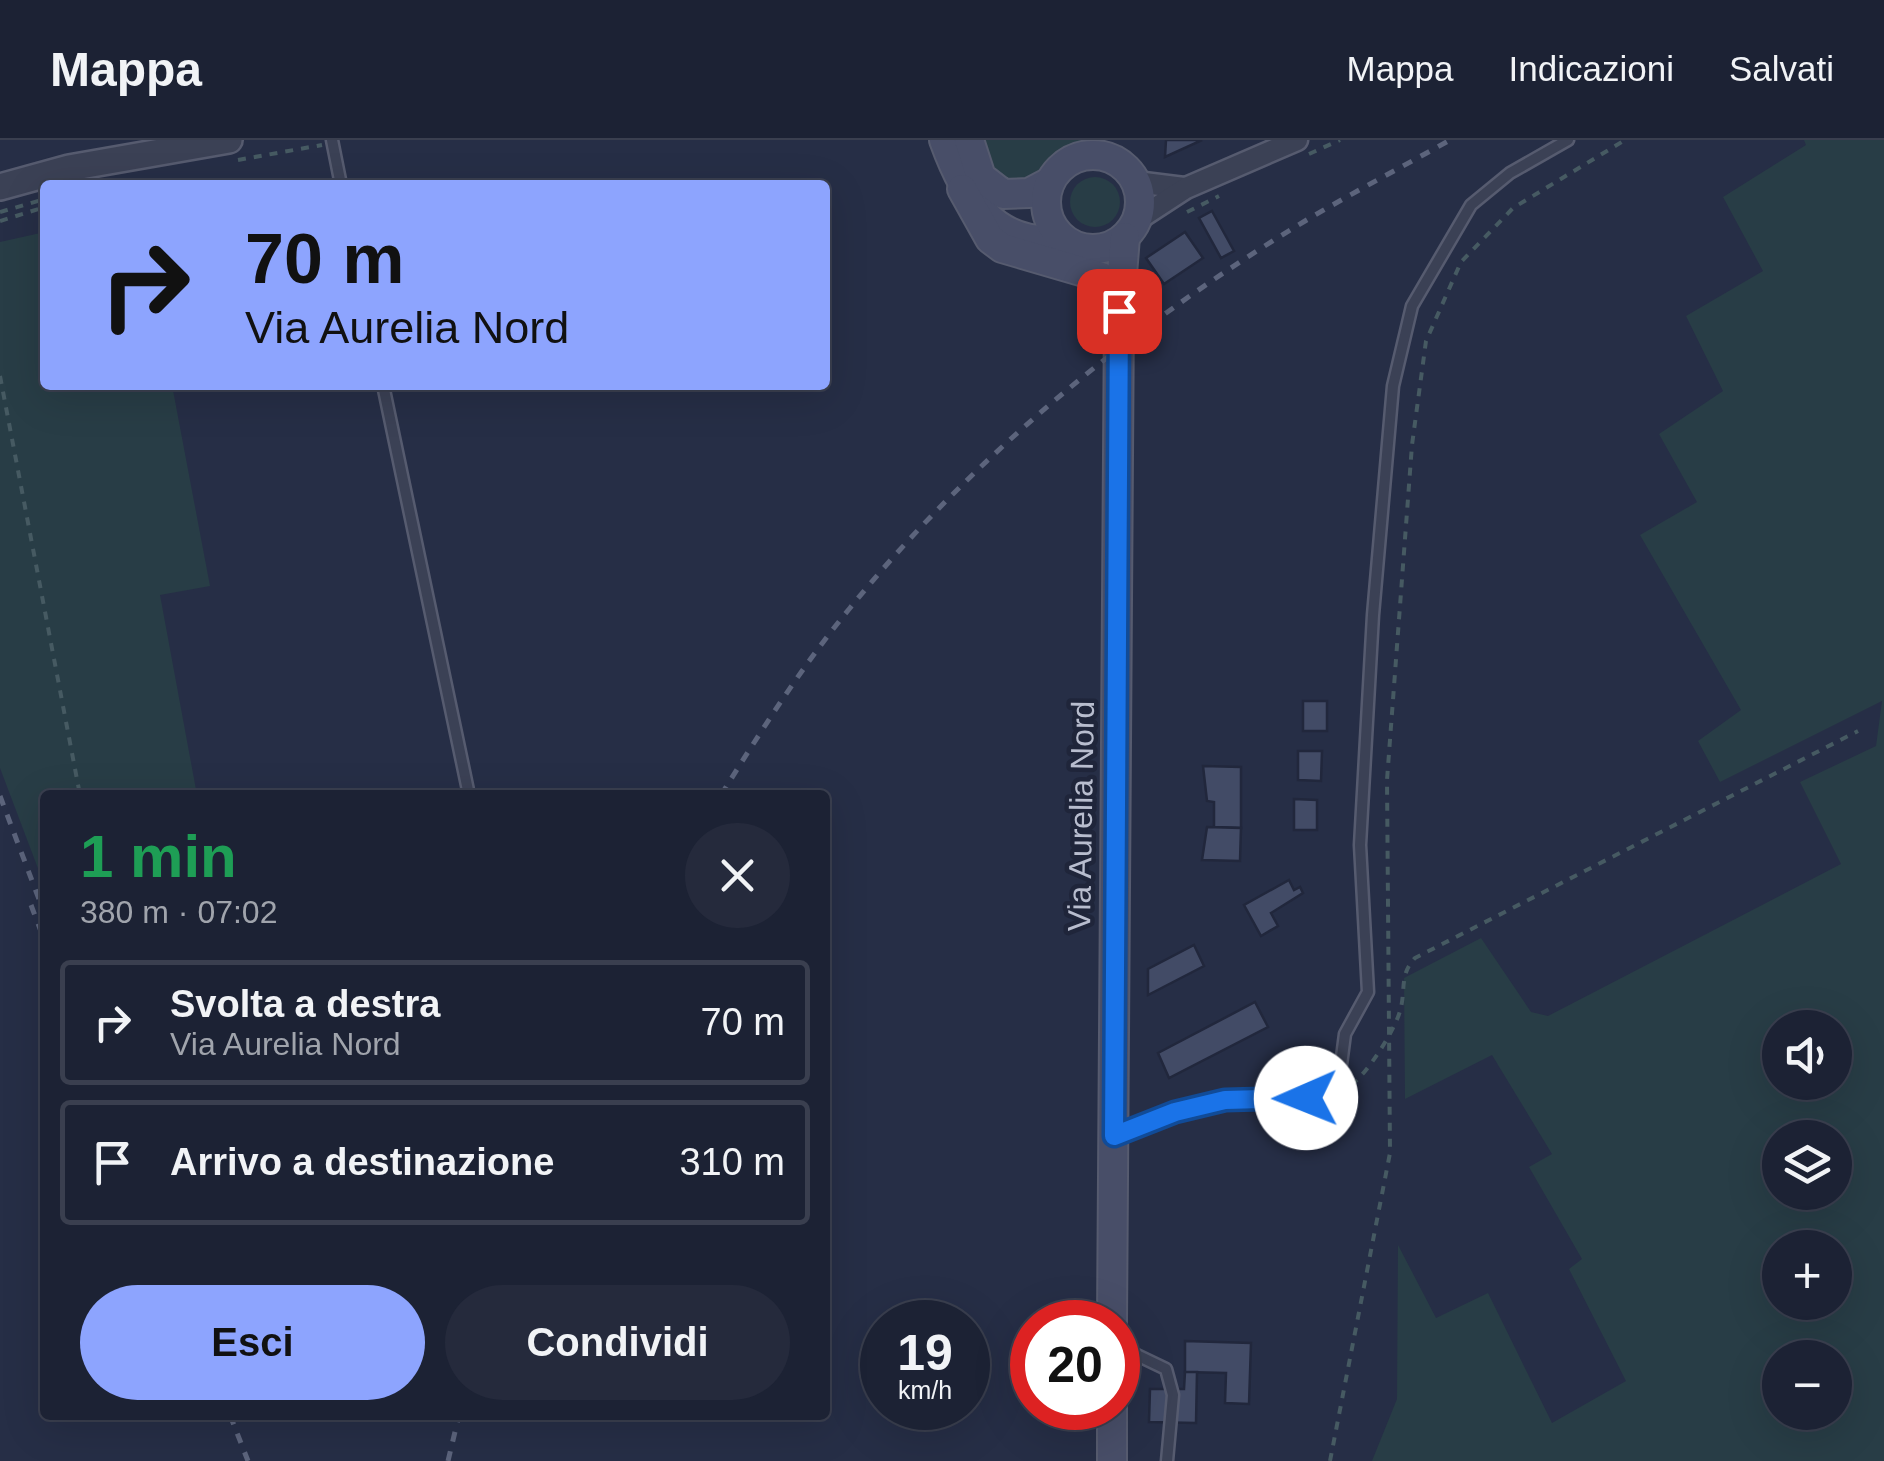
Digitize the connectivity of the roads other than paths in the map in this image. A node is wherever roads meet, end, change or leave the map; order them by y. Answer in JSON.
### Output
{"nodes":[{"id":1,"x":229,"y":140,"type":"edge"},
{"id":2,"x":332,"y":140,"type":"edge"},
{"id":3,"x":944,"y":140,"type":"edge"},
{"id":4,"x":968,"y":140,"type":"edge"},
{"id":5,"x":1568,"y":140,"type":"edge"},
{"id":6,"x":1301,"y":148,"type":"edge"},
{"id":7,"x":1124,"y":161,"type":"edge"},
{"id":8,"x":341,"y":180,"type":"edge"},
{"id":9,"x":1050,"y":182,"type":"junction"},
{"id":10,"x":0,"y":186,"type":"edge"},
{"id":11,"x":1186,"y":188,"type":"junction"},
{"id":12,"x":962,"y":189,"type":"junction"},
{"id":13,"x":1131,"y":228,"type":"junction"},
{"id":14,"x":1062,"y":238,"type":"junction"},
{"id":15,"x":1119,"y":311,"type":"junction"},
{"id":16,"x":384,"y":390,"type":"edge"},
{"id":17,"x":468,"y":790,"type":"edge"},
{"id":18,"x":1114,"y":1136,"type":"junction"},
{"id":19,"x":1112,"y":1300,"type":"edge"},
{"id":20,"x":1140,"y":1357,"type":"edge"},
{"id":21,"x":1112,"y":1430,"type":"edge"},
{"id":22,"x":1112,"y":1461,"type":"edge"},
{"id":23,"x":1167,"y":1461,"type":"edge"}],
"edges":[{"from":1,"to":10,"type":"street"},
{"from":2,"to":8,"type":"lane"},
{"from":3,"to":12,"type":"main road"},
{"from":4,"to":9,"type":"main road"},
{"from":5,"to":18,"type":"lane"},
{"from":6,"to":11,"type":"street"},
{"from":7,"to":9,"type":"main road"},
{"from":7,"to":11,"type":"street"},
{"from":7,"to":13,"type":"main road"},
{"from":9,"to":14,"type":"main road"},
{"from":11,"to":13,"type":"street"},
{"from":12,"to":14,"type":"main road"},
{"from":12,"to":15,"type":"main road"},
{"from":13,"to":14,"type":"main road"},
{"from":13,"to":15,"type":"main road","name":"Via Aurelia Nord"},
{"from":15,"to":18,"type":"main road","name":"Via Aurelia Nord"},
{"from":16,"to":17,"type":"lane"},
{"from":18,"to":19,"type":"main road","name":"Via Aurelia Nord"},
{"from":20,"to":23,"type":"lane"},
{"from":21,"to":22,"type":"main road"}]}
